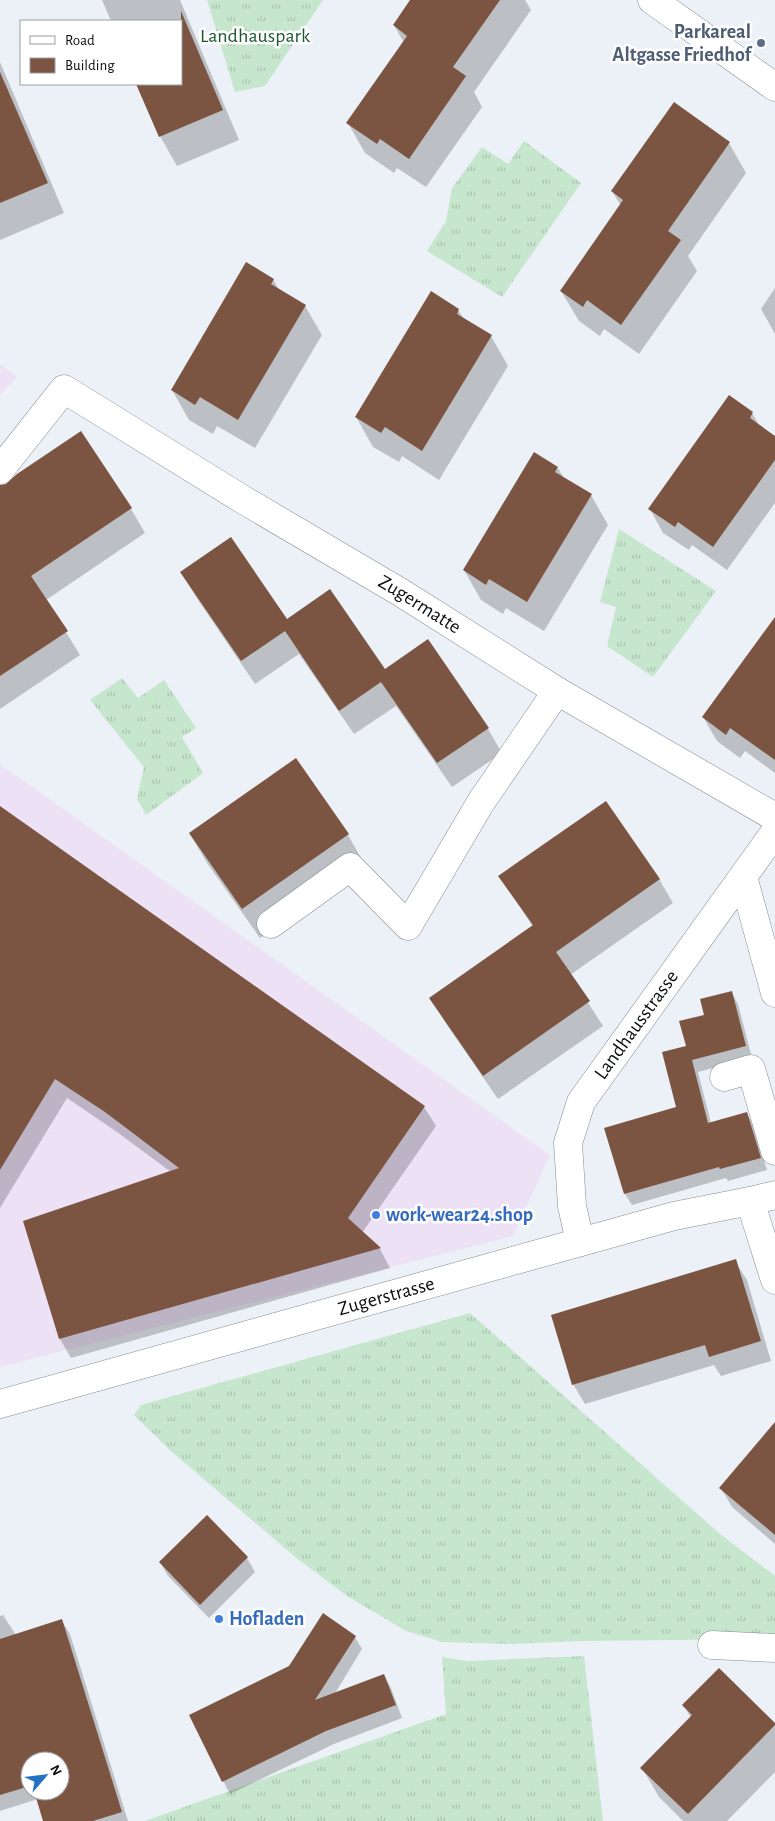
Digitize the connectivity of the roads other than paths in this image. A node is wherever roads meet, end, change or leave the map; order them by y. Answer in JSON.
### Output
{"nodes":[{"id":1,"x":652,"y":0,"type":"edge"},
{"id":2,"x":775,"y":87,"type":"edge"},
{"id":3,"x":0,"y":470,"type":"edge"},
{"id":4,"x":557,"y":691,"type":"junction"},
{"id":5,"x":775,"y":818,"type":"edge"},
{"id":6,"x":775,"y":832,"type":"edge"},
{"id":7,"x":743,"y":877,"type":"junction"},
{"id":8,"x":271,"y":924,"type":"dead end"},
{"id":9,"x":775,"y":993,"type":"edge"},
{"id":10,"x":724,"y":1076,"type":"dead end"},
{"id":11,"x":775,"y":1151,"type":"edge"},
{"id":12,"x":763,"y":1198,"type":"edge"},
{"id":13,"x":580,"y":1242,"type":"junction"},
{"id":14,"x":775,"y":1280,"type":"edge"},
{"id":15,"x":0,"y":1404,"type":"edge"},
{"id":16,"x":712,"y":1645,"type":"dead end"},
{"id":17,"x":775,"y":1648,"type":"edge"}],
"edges":[{"from":1,"to":2,"type":"street"},
{"from":3,"to":4,"type":"street","name":"Zugermatte"},
{"from":4,"to":5,"type":"street","name":"Zugermatte"},
{"from":4,"to":8,"type":"street"},
{"from":6,"to":7,"type":"street","name":"Landhausstrasse"},
{"from":7,"to":9,"type":"street"},
{"from":7,"to":13,"type":"street","name":"Landhausstrasse"},
{"from":10,"to":11,"type":"street"},
{"from":12,"to":13,"type":"street","name":"Zugerstrasse"},
{"from":12,"to":14,"type":"street"},
{"from":13,"to":15,"type":"street","name":"Zugerstrasse"},
{"from":16,"to":17,"type":"street"}]}
